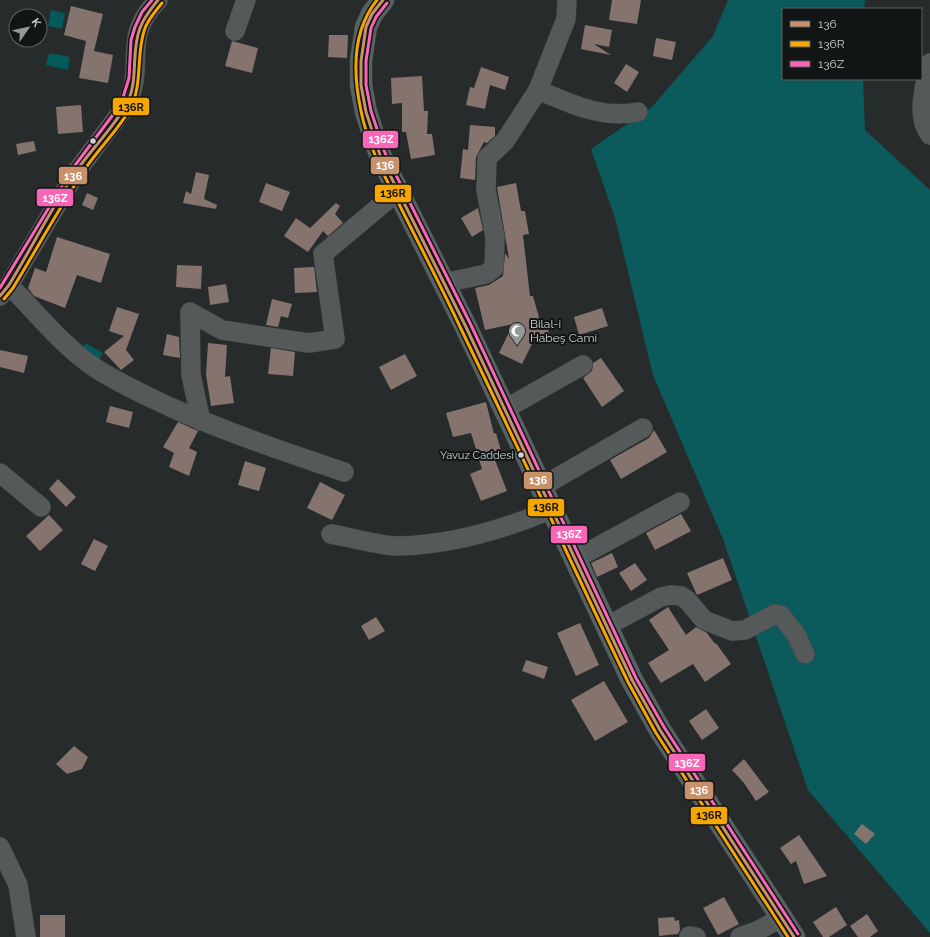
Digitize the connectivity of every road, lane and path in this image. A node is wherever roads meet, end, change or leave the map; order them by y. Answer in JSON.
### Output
{"nodes":[{"id":1,"x":246,"y":0,"type":"edge"},
{"id":2,"x":383,"y":0,"type":"edge"},
{"id":3,"x":567,"y":0,"type":"edge"},
{"id":4,"x":154,"y":1,"type":"edge"},
{"id":5,"x":235,"y":31,"type":"dead end"},
{"id":6,"x":930,"y":63,"type":"edge"},
{"id":7,"x":538,"y":90,"type":"junction"},
{"id":8,"x":638,"y":112,"type":"dead end"},
{"id":9,"x":930,"y":134,"type":"edge"},
{"id":10,"x":398,"y":191,"type":"junction"},
{"id":11,"x":444,"y":283,"type":"junction"},
{"id":12,"x":5,"y":291,"type":"edge"},
{"id":13,"x":583,"y":365,"type":"dead end"},
{"id":14,"x":505,"y":409,"type":"junction"},
{"id":15,"x":201,"y":421,"type":"junction"},
{"id":16,"x":643,"y":428,"type":"dead end"},
{"id":17,"x":344,"y":472,"type":"dead end"},
{"id":18,"x":0,"y":473,"type":"edge"},
{"id":19,"x":541,"y":487,"type":"junction"},
{"id":20,"x":680,"y":502,"type":"dead end"},
{"id":21,"x":41,"y":506,"type":"dead end"},
{"id":22,"x":552,"y":509,"type":"junction"},
{"id":23,"x":331,"y":534,"type":"dead end"},
{"id":24,"x":575,"y":559,"type":"junction"},
{"id":25,"x":607,"y":626,"type":"junction"},
{"id":26,"x":805,"y":654,"type":"dead end"},
{"id":27,"x":0,"y":847,"type":"edge"},
{"id":28,"x":781,"y":918,"type":"junction"},
{"id":29,"x":26,"y":937,"type":"edge"},
{"id":30,"x":740,"y":937,"type":"edge"},
{"id":31,"x":794,"y":937,"type":"edge"}],
"edges":[{"from":1,"to":5,"type":"street"},
{"from":2,"to":10,"type":"main road"},
{"from":3,"to":7,"type":"street"},
{"from":4,"to":12,"type":"street"},
{"from":6,"to":9,"type":"street"},
{"from":7,"to":8,"type":"street"},
{"from":7,"to":11,"type":"street"},
{"from":10,"to":11,"type":"main road"},
{"from":10,"to":15,"type":"street"},
{"from":11,"to":14,"type":"main road"},
{"from":12,"to":15,"type":"street"},
{"from":13,"to":14,"type":"street"},
{"from":14,"to":19,"type":"main road"},
{"from":15,"to":17,"type":"street"},
{"from":16,"to":19,"type":"street"},
{"from":18,"to":21,"type":"street"},
{"from":19,"to":22,"type":"main road"},
{"from":20,"to":24,"type":"street"},
{"from":22,"to":23,"type":"street"},
{"from":22,"to":24,"type":"main road"},
{"from":24,"to":25,"type":"main road"},
{"from":25,"to":26,"type":"street"},
{"from":25,"to":28,"type":"main road"},
{"from":27,"to":29,"type":"street"},
{"from":28,"to":30,"type":"street"},
{"from":28,"to":31,"type":"main road"}]}
